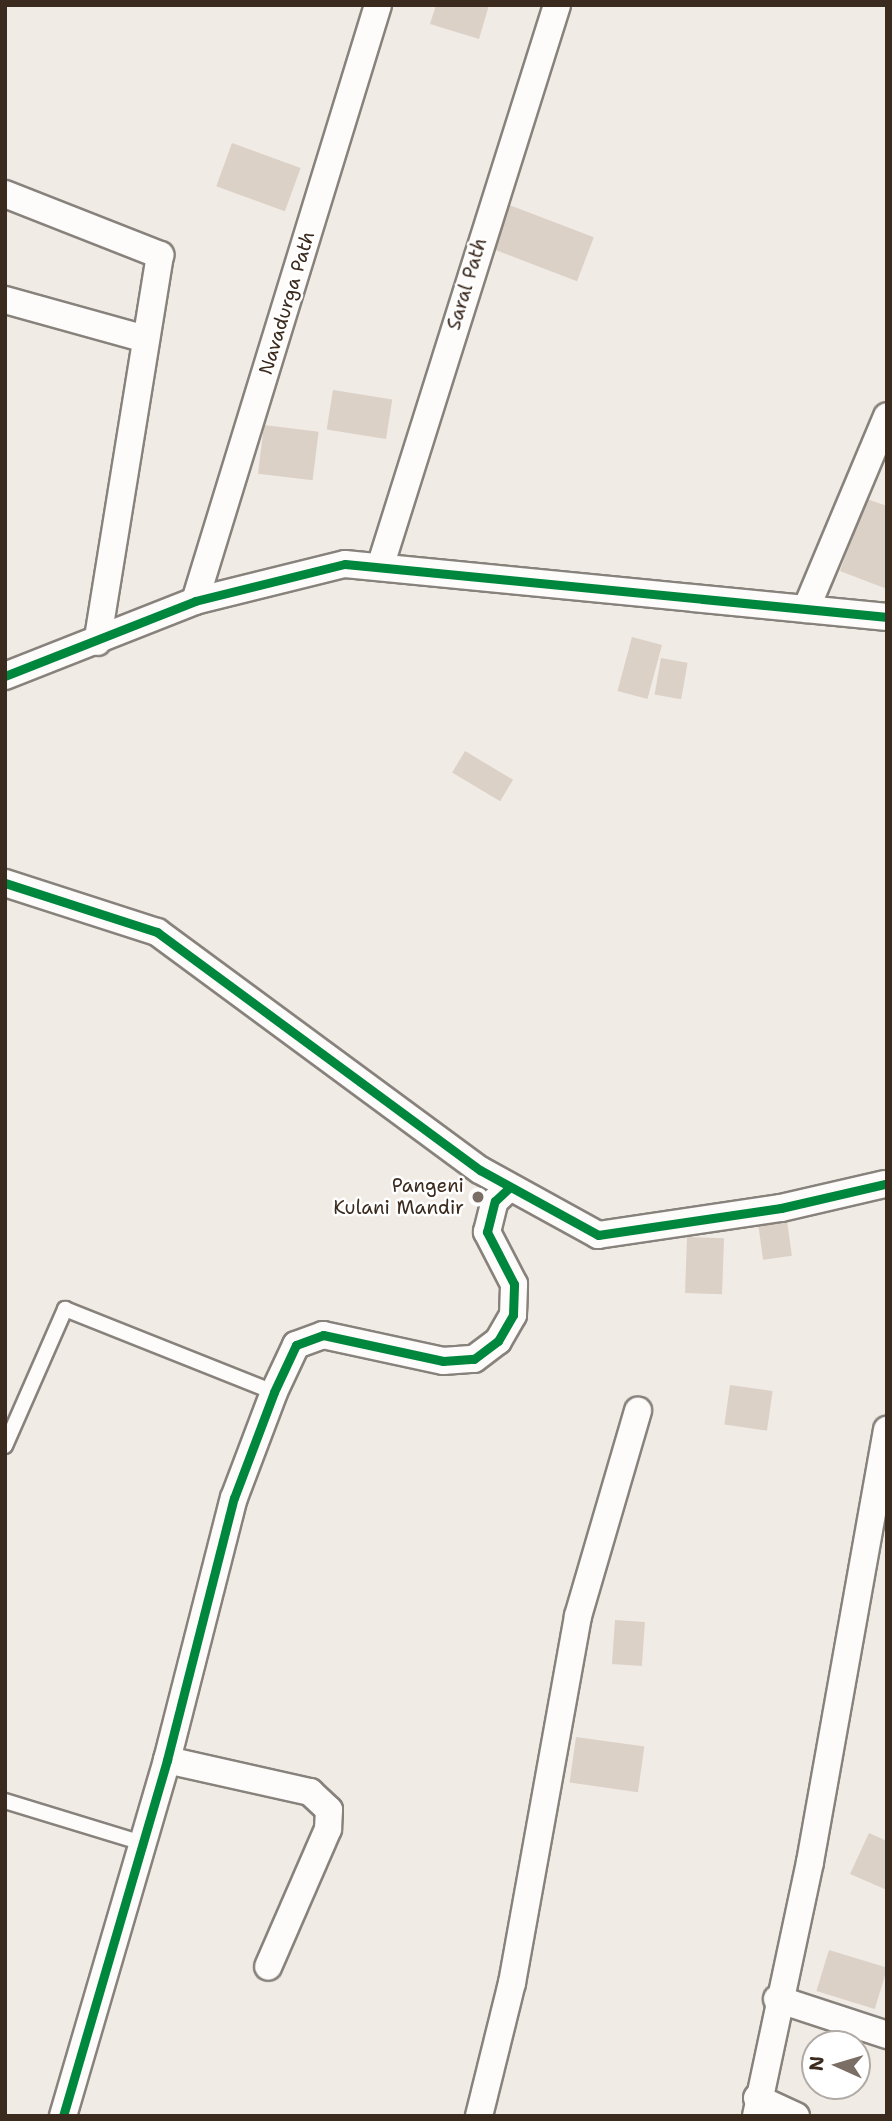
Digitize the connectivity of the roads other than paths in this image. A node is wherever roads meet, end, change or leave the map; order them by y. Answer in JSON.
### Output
{"nodes":[{"id":1,"x":378,"y":5,"type":"edge"},
{"id":2,"x":557,"y":5,"type":"edge"},
{"id":3,"x":5,"y":194,"type":"edge"},
{"id":4,"x":5,"y":300,"type":"edge"},
{"id":5,"x":146,"y":339,"type":"junction"},
{"id":6,"x":887,"y":416,"type":"edge"},
{"id":7,"x":381,"y":564,"type":"junction"},
{"id":8,"x":195,"y":601,"type":"junction"},
{"id":9,"x":806,"y":609,"type":"junction"},
{"id":10,"x":887,"y":617,"type":"edge"},
{"id":11,"x":97,"y":642,"type":"junction"},
{"id":12,"x":5,"y":676,"type":"edge"},
{"id":13,"x":5,"y":883,"type":"edge"},
{"id":14,"x":886,"y":1183,"type":"edge"},
{"id":15,"x":509,"y":1188,"type":"junction"},
{"id":16,"x":274,"y":1391,"type":"junction"},
{"id":17,"x":638,"y":1411,"type":"dead end"},
{"id":18,"x":887,"y":1430,"type":"edge"},
{"id":19,"x":5,"y":1446,"type":"edge"},
{"id":20,"x":167,"y":1760,"type":"junction"},
{"id":21,"x":5,"y":1801,"type":"edge"},
{"id":22,"x":142,"y":1843,"type":"junction"},
{"id":23,"x":268,"y":1967,"type":"dead end"},
{"id":24,"x":777,"y":1999,"type":"junction"},
{"id":25,"x":887,"y":2035,"type":"edge"},
{"id":26,"x":756,"y":2107,"type":"edge"},
{"id":27,"x":63,"y":2116,"type":"edge"},
{"id":28,"x":479,"y":2116,"type":"edge"},
{"id":29,"x":796,"y":2116,"type":"edge"}],
"edges":[{"from":1,"to":8,"type":"street","name":"Navadurga Path"},
{"from":2,"to":7,"type":"street","name":"Saral Path"},
{"from":3,"to":5,"type":"street"},
{"from":4,"to":5,"type":"street"},
{"from":5,"to":11,"type":"street"},
{"from":6,"to":9,"type":"street"},
{"from":7,"to":8,"type":"street"},
{"from":7,"to":9,"type":"street"},
{"from":8,"to":11,"type":"street"},
{"from":9,"to":10,"type":"street"},
{"from":11,"to":12,"type":"street"},
{"from":13,"to":15,"type":"street"},
{"from":14,"to":15,"type":"street"},
{"from":15,"to":16,"type":"street"},
{"from":16,"to":19,"type":"lane"},
{"from":16,"to":20,"type":"street"},
{"from":17,"to":28,"type":"street"},
{"from":18,"to":24,"type":"street"},
{"from":20,"to":22,"type":"street"},
{"from":20,"to":23,"type":"street"},
{"from":21,"to":22,"type":"lane"},
{"from":22,"to":27,"type":"street"},
{"from":24,"to":25,"type":"street"},
{"from":24,"to":26,"type":"street"},
{"from":26,"to":29,"type":"street"}]}
